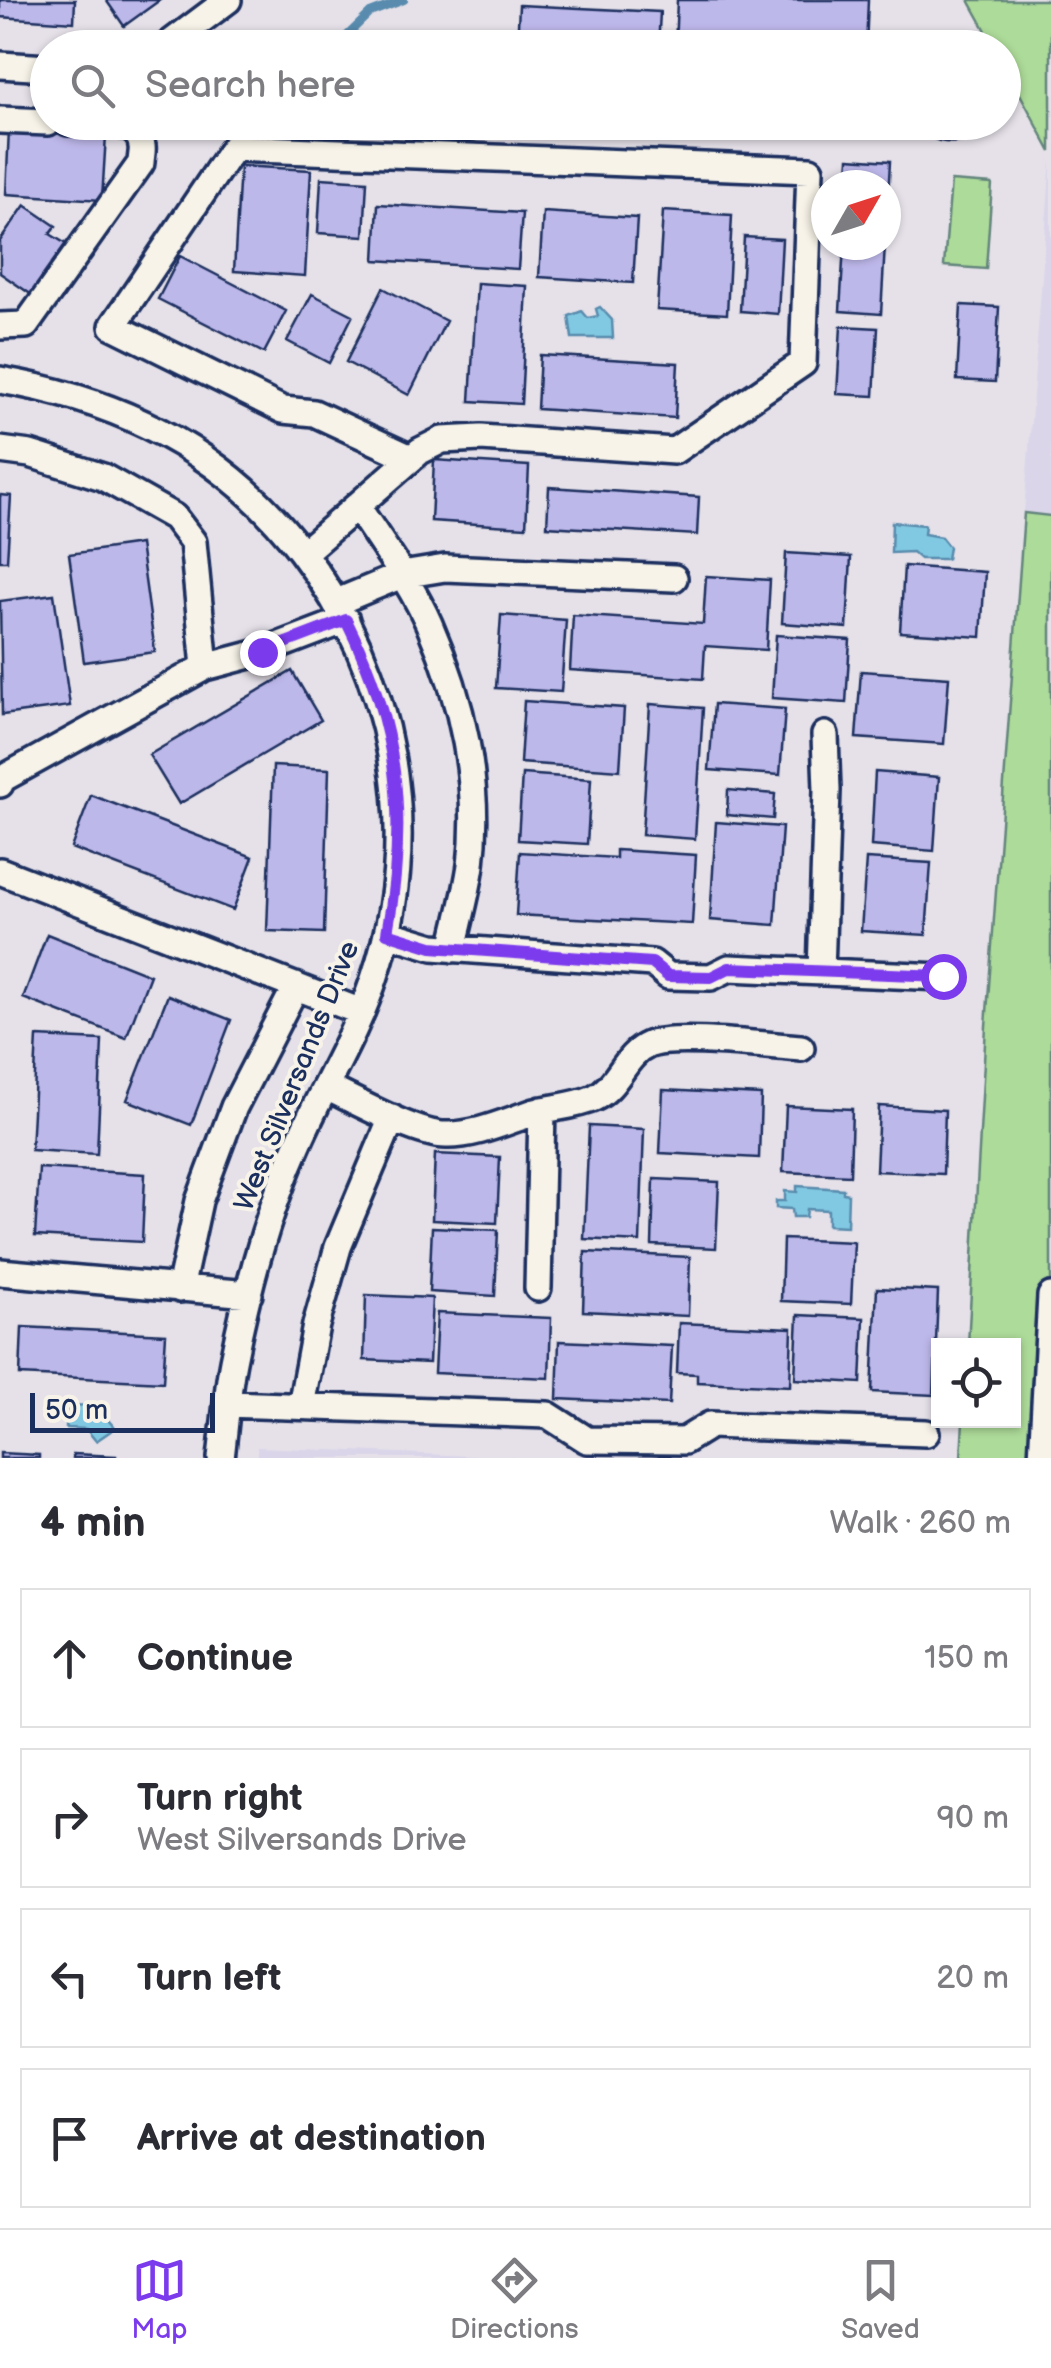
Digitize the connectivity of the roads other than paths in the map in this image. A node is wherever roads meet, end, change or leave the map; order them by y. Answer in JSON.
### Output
{"nodes":[{"id":1,"x":228,"y":0,"type":"edge"},
{"id":2,"x":188,"y":30,"type":"edge"},
{"id":3,"x":0,"y":66,"type":"edge"},
{"id":4,"x":30,"y":67,"type":"edge"},
{"id":5,"x":0,"y":120,"type":"edge"},
{"id":6,"x":30,"y":121,"type":"edge"},
{"id":7,"x":141,"y":140,"type":"edge"},
{"id":8,"x":0,"y":326,"type":"edge"},
{"id":9,"x":0,"y":380,"type":"edge"},
{"id":10,"x":0,"y":450,"type":"edge"},
{"id":11,"x":411,"y":458,"type":"junction"},
{"id":12,"x":356,"y":506,"type":"junction"},
{"id":13,"x":303,"y":553,"type":"junction"},
{"id":14,"x":402,"y":575,"type":"junction"},
{"id":15,"x":674,"y":578,"type":"dead end"},
{"id":16,"x":342,"y":611,"type":"junction"},
{"id":17,"x":205,"y":667,"type":"junction"},
{"id":18,"x":825,"y":736,"type":"dead end"},
{"id":19,"x":1,"y":780,"type":"edge"},
{"id":20,"x":0,"y":871,"type":"edge"},
{"id":21,"x":387,"y":933,"type":"junction"},
{"id":22,"x":454,"y":948,"type":"junction"},
{"id":23,"x":820,"y":972,"type":"junction"},
{"id":24,"x":943,"y":976,"type":"dead end"},
{"id":25,"x":296,"y":986,"type":"junction"},
{"id":26,"x":361,"y":1012,"type":"junction"},
{"id":27,"x":801,"y":1048,"type":"dead end"},
{"id":28,"x":326,"y":1087,"type":"junction"},
{"id":29,"x":542,"y":1110,"type":"junction"},
{"id":30,"x":392,"y":1118,"type":"junction"},
{"id":31,"x":0,"y":1272,"type":"edge"},
{"id":32,"x":538,"y":1288,"type":"dead end"},
{"id":33,"x":180,"y":1289,"type":"junction"},
{"id":34,"x":249,"y":1294,"type":"junction"},
{"id":35,"x":1051,"y":1296,"type":"edge"},
{"id":36,"x":227,"y":1404,"type":"junction"},
{"id":37,"x":301,"y":1406,"type":"junction"},
{"id":38,"x":926,"y":1433,"type":"dead end"},
{"id":39,"x":221,"y":1458,"type":"edge"},
{"id":40,"x":1042,"y":1458,"type":"edge"}],
"edges":[{"from":1,"to":2,"type":"street"},
{"from":3,"to":4,"type":"street"},
{"from":5,"to":6,"type":"street"},
{"from":7,"to":8,"type":"street"},
{"from":9,"to":13,"type":"street","name":"West Silversands Drive"},
{"from":10,"to":17,"type":"street"},
{"from":11,"to":11,"type":"street"},
{"from":11,"to":12,"type":"street"},
{"from":12,"to":13,"type":"street"},
{"from":12,"to":14,"type":"street"},
{"from":13,"to":16,"type":"street","name":"West Silversands Drive"},
{"from":14,"to":15,"type":"street"},
{"from":14,"to":16,"type":"street"},
{"from":14,"to":22,"type":"street"},
{"from":16,"to":17,"type":"street"},
{"from":16,"to":21,"type":"street","name":"West Silversands Drive"},
{"from":17,"to":19,"type":"street"},
{"from":18,"to":23,"type":"street"},
{"from":20,"to":25,"type":"street"},
{"from":21,"to":22,"type":"street"},
{"from":21,"to":26,"type":"street","name":"West Silversands Drive"},
{"from":22,"to":23,"type":"street"},
{"from":23,"to":24,"type":"street"},
{"from":25,"to":26,"type":"street"},
{"from":25,"to":33,"type":"street"},
{"from":26,"to":28,"type":"street","name":"West Silversands Drive"},
{"from":27,"to":29,"type":"street"},
{"from":28,"to":30,"type":"street"},
{"from":28,"to":34,"type":"street","name":"West Silversands Drive"},
{"from":29,"to":30,"type":"street"},
{"from":29,"to":32,"type":"street"},
{"from":30,"to":37,"type":"street"},
{"from":31,"to":33,"type":"street"},
{"from":33,"to":34,"type":"street"},
{"from":34,"to":36,"type":"street","name":"West Silversands Drive"},
{"from":35,"to":40,"type":"street"},
{"from":36,"to":37,"type":"street"},
{"from":36,"to":39,"type":"street","name":"West Silversands Drive"},
{"from":37,"to":38,"type":"street"}]}
